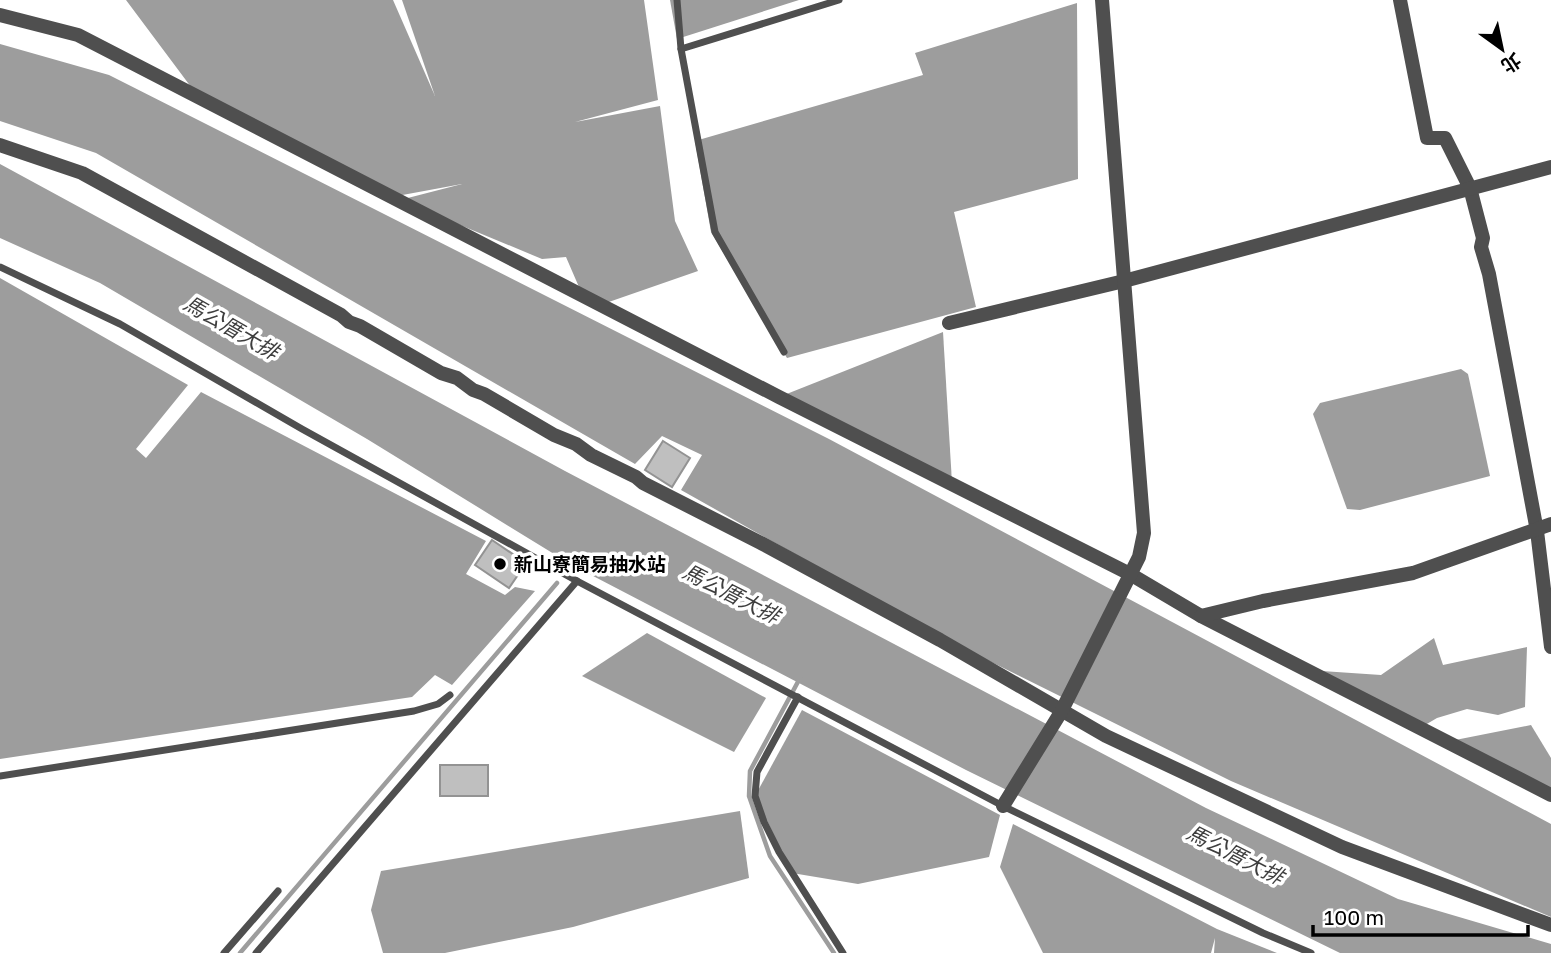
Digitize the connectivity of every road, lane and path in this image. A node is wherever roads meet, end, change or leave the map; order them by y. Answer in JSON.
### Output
{"nodes":[{"id":1,"x":677,"y":0,"type":"edge"},
{"id":2,"x":839,"y":0,"type":"edge"},
{"id":3,"x":1102,"y":0,"type":"edge"},
{"id":4,"x":1400,"y":0,"type":"edge"},
{"id":5,"x":0,"y":15,"type":"edge"},
{"id":6,"x":681,"y":49,"type":"junction"},
{"id":7,"x":0,"y":145,"type":"edge"},
{"id":8,"x":1551,"y":167,"type":"edge"},
{"id":9,"x":1470,"y":188,"type":"junction"},
{"id":10,"x":0,"y":267,"type":"edge"},
{"id":11,"x":1124,"y":281,"type":"junction"},
{"id":12,"x":949,"y":323,"type":"dead end"},
{"id":13,"x":784,"y":352,"type":"dead end"},
{"id":14,"x":1551,"y":524,"type":"edge"},
{"id":15,"x":1537,"y":531,"type":"junction"},
{"id":16,"x":1130,"y":574,"type":"junction"},
{"id":17,"x":577,"y":581,"type":"junction"},
{"id":18,"x":1201,"y":616,"type":"junction"},
{"id":19,"x":1551,"y":647,"type":"edge"},
{"id":20,"x":450,"y":695,"type":"dead end"},
{"id":21,"x":797,"y":697,"type":"junction"},
{"id":22,"x":1061,"y":712,"type":"junction"},
{"id":23,"x":0,"y":776,"type":"edge"},
{"id":24,"x":1551,"y":795,"type":"edge"},
{"id":25,"x":1003,"y":806,"type":"junction"},
{"id":26,"x":278,"y":891,"type":"dead end"},
{"id":27,"x":1551,"y":925,"type":"edge"},
{"id":28,"x":224,"y":953,"type":"edge"},
{"id":29,"x":256,"y":953,"type":"edge"},
{"id":30,"x":843,"y":953,"type":"edge"},
{"id":31,"x":1311,"y":953,"type":"edge"}],
"edges":[{"from":1,"to":6,"type":"lane"},
{"from":2,"to":6,"type":"lane"},
{"from":3,"to":11,"type":"street"},
{"from":4,"to":9,"type":"street"},
{"from":5,"to":16,"type":"street"},
{"from":6,"to":13,"type":"lane"},
{"from":7,"to":22,"type":"street"},
{"from":8,"to":9,"type":"street"},
{"from":9,"to":11,"type":"street"},
{"from":9,"to":15,"type":"street"},
{"from":10,"to":17,"type":"lane"},
{"from":11,"to":12,"type":"street"},
{"from":11,"to":16,"type":"street"},
{"from":14,"to":15,"type":"street"},
{"from":15,"to":18,"type":"street"},
{"from":15,"to":19,"type":"street"},
{"from":16,"to":18,"type":"street"},
{"from":16,"to":22,"type":"street"},
{"from":17,"to":21,"type":"lane"},
{"from":17,"to":29,"type":"lane"},
{"from":18,"to":24,"type":"street"},
{"from":20,"to":23,"type":"lane"},
{"from":21,"to":25,"type":"lane"},
{"from":21,"to":30,"type":"lane"},
{"from":22,"to":25,"type":"street"},
{"from":22,"to":27,"type":"street"},
{"from":25,"to":31,"type":"lane"},
{"from":26,"to":28,"type":"lane"}]}
